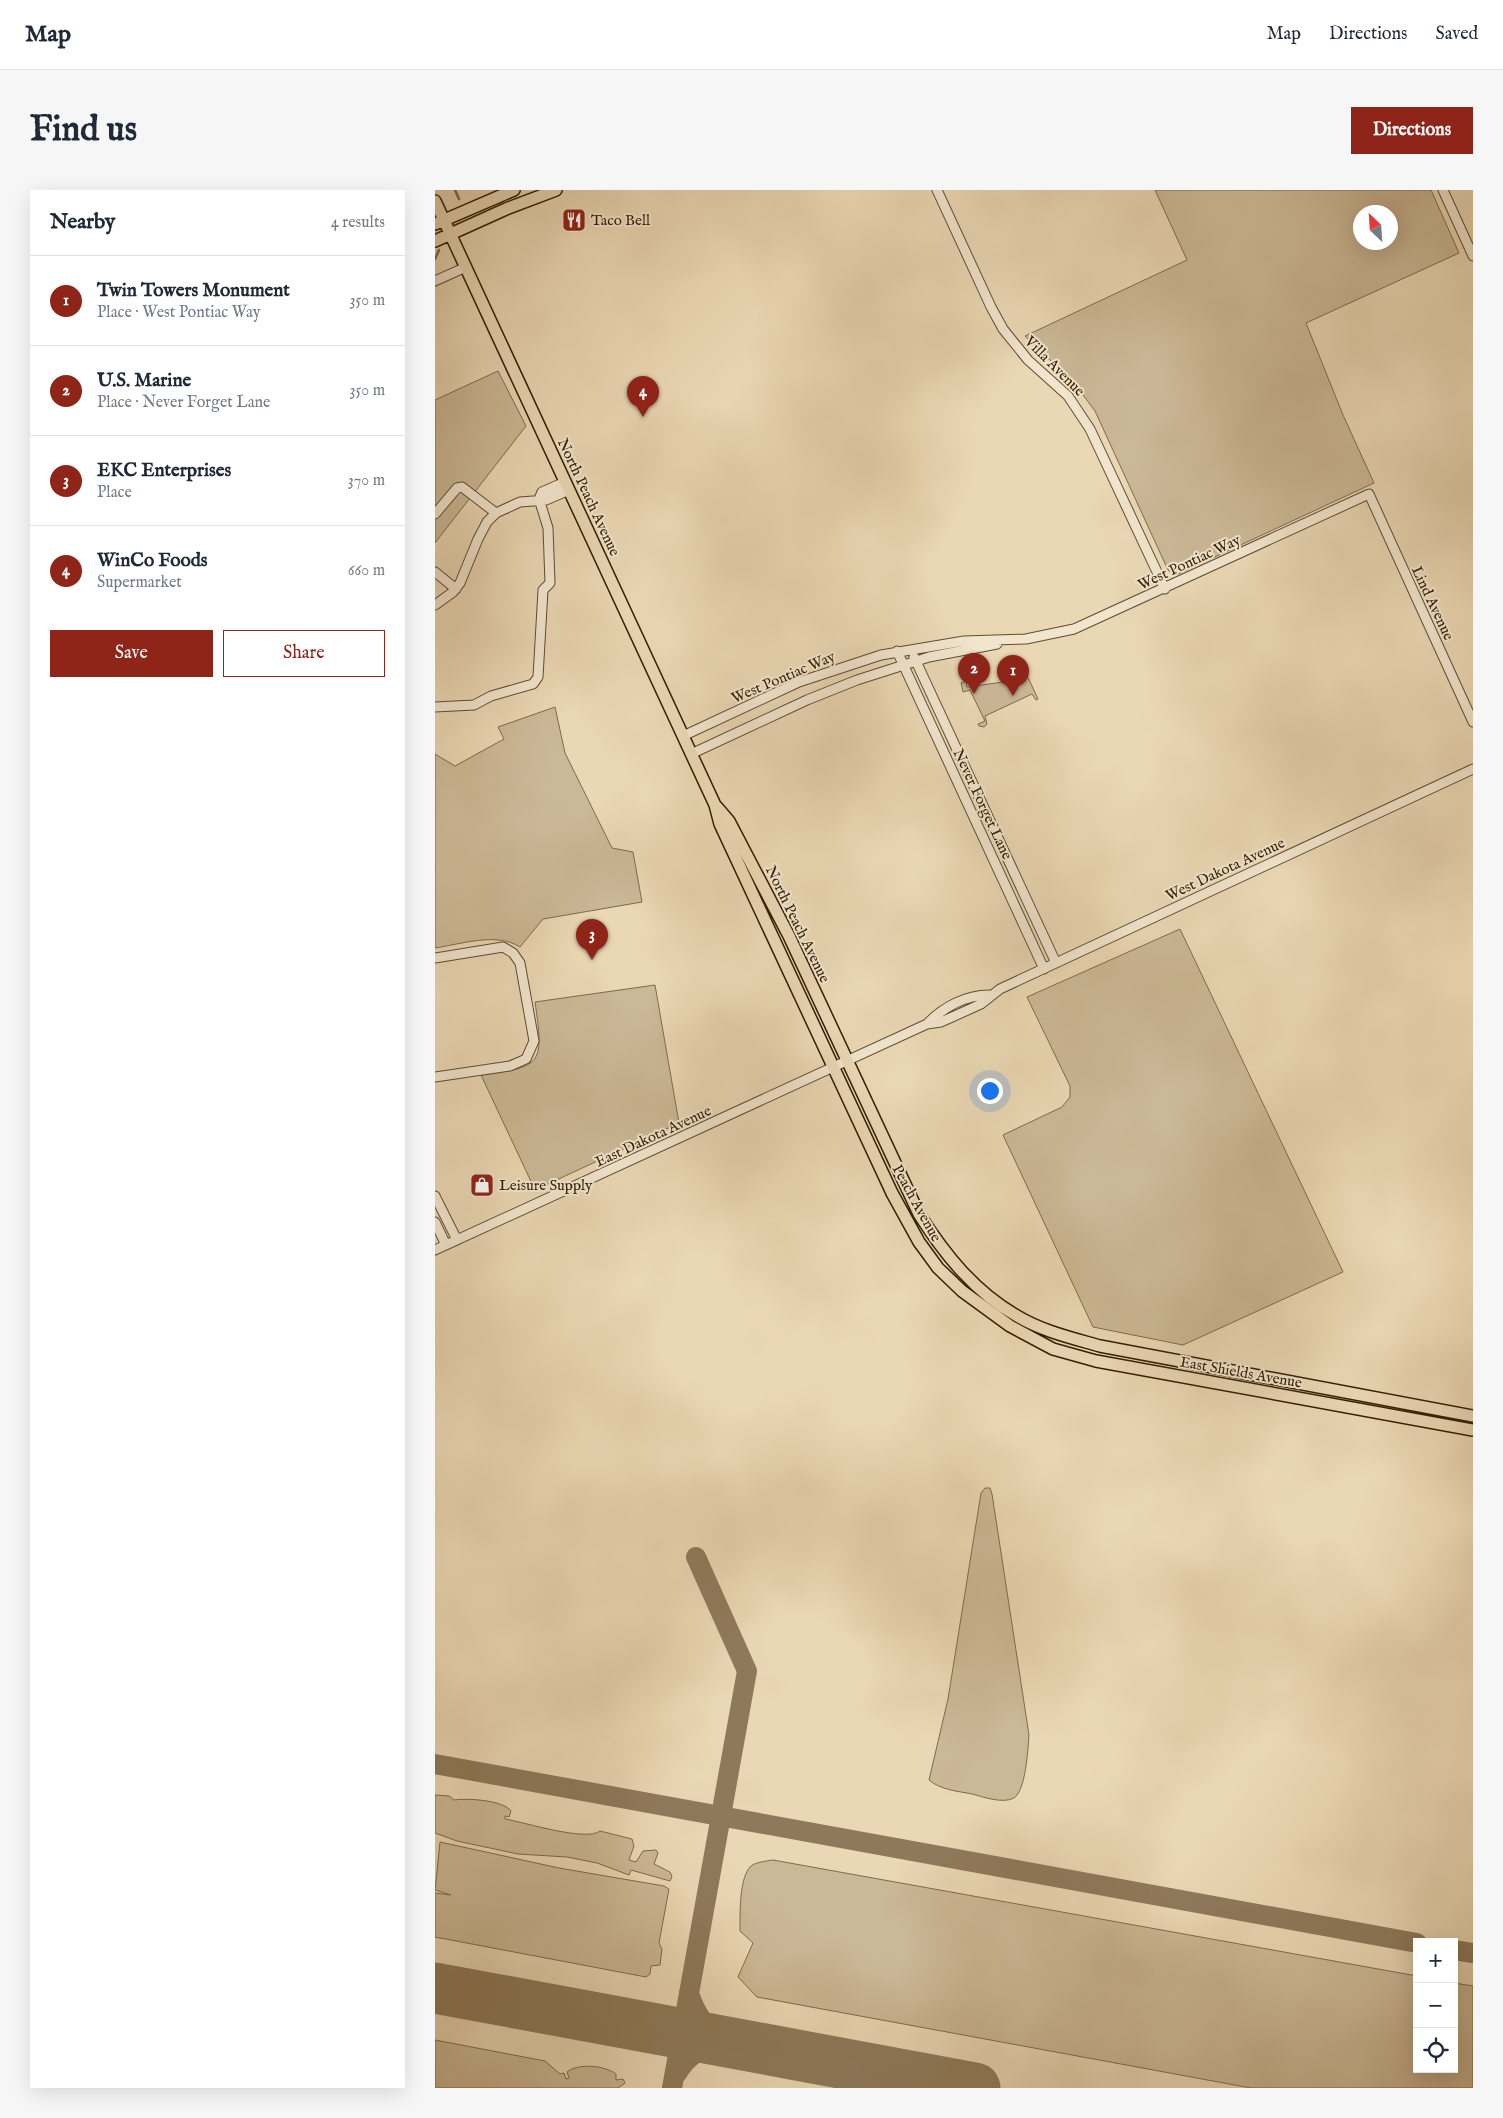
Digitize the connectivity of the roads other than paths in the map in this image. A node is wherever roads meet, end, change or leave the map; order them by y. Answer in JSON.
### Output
{"nodes":[{"id":1,"x":515,"y":190,"type":"edge"},
{"id":2,"x":556,"y":190,"type":"edge"},
{"id":3,"x":937,"y":190,"type":"edge"},
{"id":4,"x":1443,"y":190,"type":"edge"},
{"id":5,"x":435,"y":201,"type":"edge"},
{"id":6,"x":439,"y":222,"type":"edge"},
{"id":7,"x":450,"y":234,"type":"junction"},
{"id":8,"x":435,"y":241,"type":"edge"},
{"id":9,"x":1473,"y":256,"type":"edge"},
{"id":10,"x":466,"y":267,"type":"junction"},
{"id":11,"x":435,"y":281,"type":"edge"},
{"id":12,"x":567,"y":486,"type":"junction"},
{"id":13,"x":1369,"y":494,"type":"joint"},
{"id":14,"x":539,"y":499,"type":"junction"},
{"id":15,"x":496,"y":513,"type":"junction"},
{"id":16,"x":435,"y":514,"type":"edge"},
{"id":17,"x":435,"y":572,"type":"edge"},
{"id":18,"x":456,"y":589,"type":"junction"},
{"id":19,"x":1165,"y":589,"type":"junction"},
{"id":20,"x":435,"y":605,"type":"edge"},
{"id":21,"x":1017,"y":639,"type":"junction"},
{"id":22,"x":910,"y":649,"type":"junction"},
{"id":23,"x":897,"y":651,"type":"junction"},
{"id":24,"x":916,"y":661,"type":"junction"},
{"id":25,"x":903,"y":665,"type":"junction"},
{"id":26,"x":435,"y":707,"type":"edge"},
{"id":27,"x":1473,"y":722,"type":"edge"},
{"id":28,"x":683,"y":736,"type":"junction"},
{"id":29,"x":691,"y":754,"type":"junction"},
{"id":30,"x":1473,"y":769,"type":"edge"},
{"id":31,"x":715,"y":805,"type":"junction"},
{"id":32,"x":435,"y":958,"type":"edge"},
{"id":33,"x":1056,"y":963,"type":"junction"},
{"id":34,"x":1044,"y":969,"type":"junction"},
{"id":35,"x":847,"y":1060,"type":"junction"},
{"id":36,"x":833,"y":1067,"type":"junction"},
{"id":37,"x":435,"y":1077,"type":"edge"},
{"id":38,"x":435,"y":1196,"type":"edge"},
{"id":39,"x":435,"y":1222,"type":"edge"},
{"id":40,"x":457,"y":1240,"type":"junction"},
{"id":41,"x":446,"y":1245,"type":"junction"},
{"id":42,"x":435,"y":1250,"type":"edge"},
{"id":43,"x":1010,"y":1326,"type":"joint"},
{"id":44,"x":1132,"y":1351,"type":"junction"},
{"id":45,"x":1129,"y":1367,"type":"junction"},
{"id":46,"x":1473,"y":1416,"type":"edge"},
{"id":47,"x":1473,"y":1430,"type":"edge"}],
"edges":[{"from":1,"to":6,"type":"main road"},
{"from":2,"to":7,"type":"main road"},
{"from":3,"to":19,"type":"street","name":"Villa Avenue"},
{"from":4,"to":9,"type":"street"},
{"from":5,"to":6,"type":"main road","name":"North Peach Avenue"},
{"from":6,"to":7,"type":"main road","name":"North Peach Avenue"},
{"from":7,"to":8,"type":"main road"},
{"from":7,"to":10,"type":"main road","name":"North Peach Avenue"},
{"from":10,"to":11,"type":"street"},
{"from":10,"to":12,"type":"main road","name":"North Peach Avenue"},
{"from":12,"to":14,"type":"street"},
{"from":12,"to":28,"type":"main road","name":"North Peach Avenue"},
{"from":13,"to":19,"type":"street","name":"West Pontiac Way"},
{"from":13,"to":27,"type":"street","name":"Lind Avenue"},
{"from":14,"to":15,"type":"street"},
{"from":14,"to":26,"type":"street"},
{"from":15,"to":16,"type":"street"},
{"from":15,"to":18,"type":"street"},
{"from":17,"to":18,"type":"street"},
{"from":18,"to":20,"type":"street"},
{"from":19,"to":21,"type":"street","name":"West Pontiac Way"},
{"from":21,"to":22,"type":"street","name":"West Pontiac Way"},
{"from":21,"to":24,"type":"street","name":"West Pontiac Way"},
{"from":22,"to":23,"type":"street","name":"West Pontiac Way"},
{"from":22,"to":24,"type":"street","name":"Never Forget Lane"},
{"from":23,"to":25,"type":"street","name":"Never Forget Lane"},
{"from":23,"to":28,"type":"street","name":"West Pontiac Way"},
{"from":24,"to":25,"type":"street","name":"West Pontiac Way"},
{"from":24,"to":33,"type":"street","name":"Never Forget Lane"},
{"from":25,"to":29,"type":"street","name":"West Pontiac Way"},
{"from":25,"to":34,"type":"street","name":"Never Forget Lane"},
{"from":28,"to":29,"type":"main road","name":"North Peach Avenue"},
{"from":29,"to":31,"type":"main road","name":"North Peach Avenue"},
{"from":30,"to":33,"type":"street","name":"West Dakota Avenue"},
{"from":31,"to":35,"type":"main road","name":"North Peach Avenue"},
{"from":31,"to":36,"type":"main road","name":"North Peach Avenue"},
{"from":32,"to":37,"type":"street"},
{"from":33,"to":34,"type":"street","name":"West Dakota Avenue"},
{"from":34,"to":35,"type":"street","name":"West Dakota Avenue"},
{"from":35,"to":36,"type":"street","name":"West Dakota Avenue"},
{"from":35,"to":44,"type":"main road","name":"East Shields Avenue"},
{"from":36,"to":40,"type":"street","name":"East Dakota Avenue"},
{"from":36,"to":43,"type":"main road","name":"Peach Avenue"},
{"from":38,"to":40,"type":"street"},
{"from":39,"to":41,"type":"street"},
{"from":40,"to":41,"type":"street","name":"East Dakota Avenue"},
{"from":41,"to":42,"type":"street","name":"East Dakota Avenue"},
{"from":43,"to":45,"type":"main road","name":"East Shields Avenue"},
{"from":44,"to":45,"type":"main road"},
{"from":44,"to":46,"type":"main road","name":"East Shields Avenue"},
{"from":45,"to":47,"type":"main road","name":"East Shields Avenue"}]}
